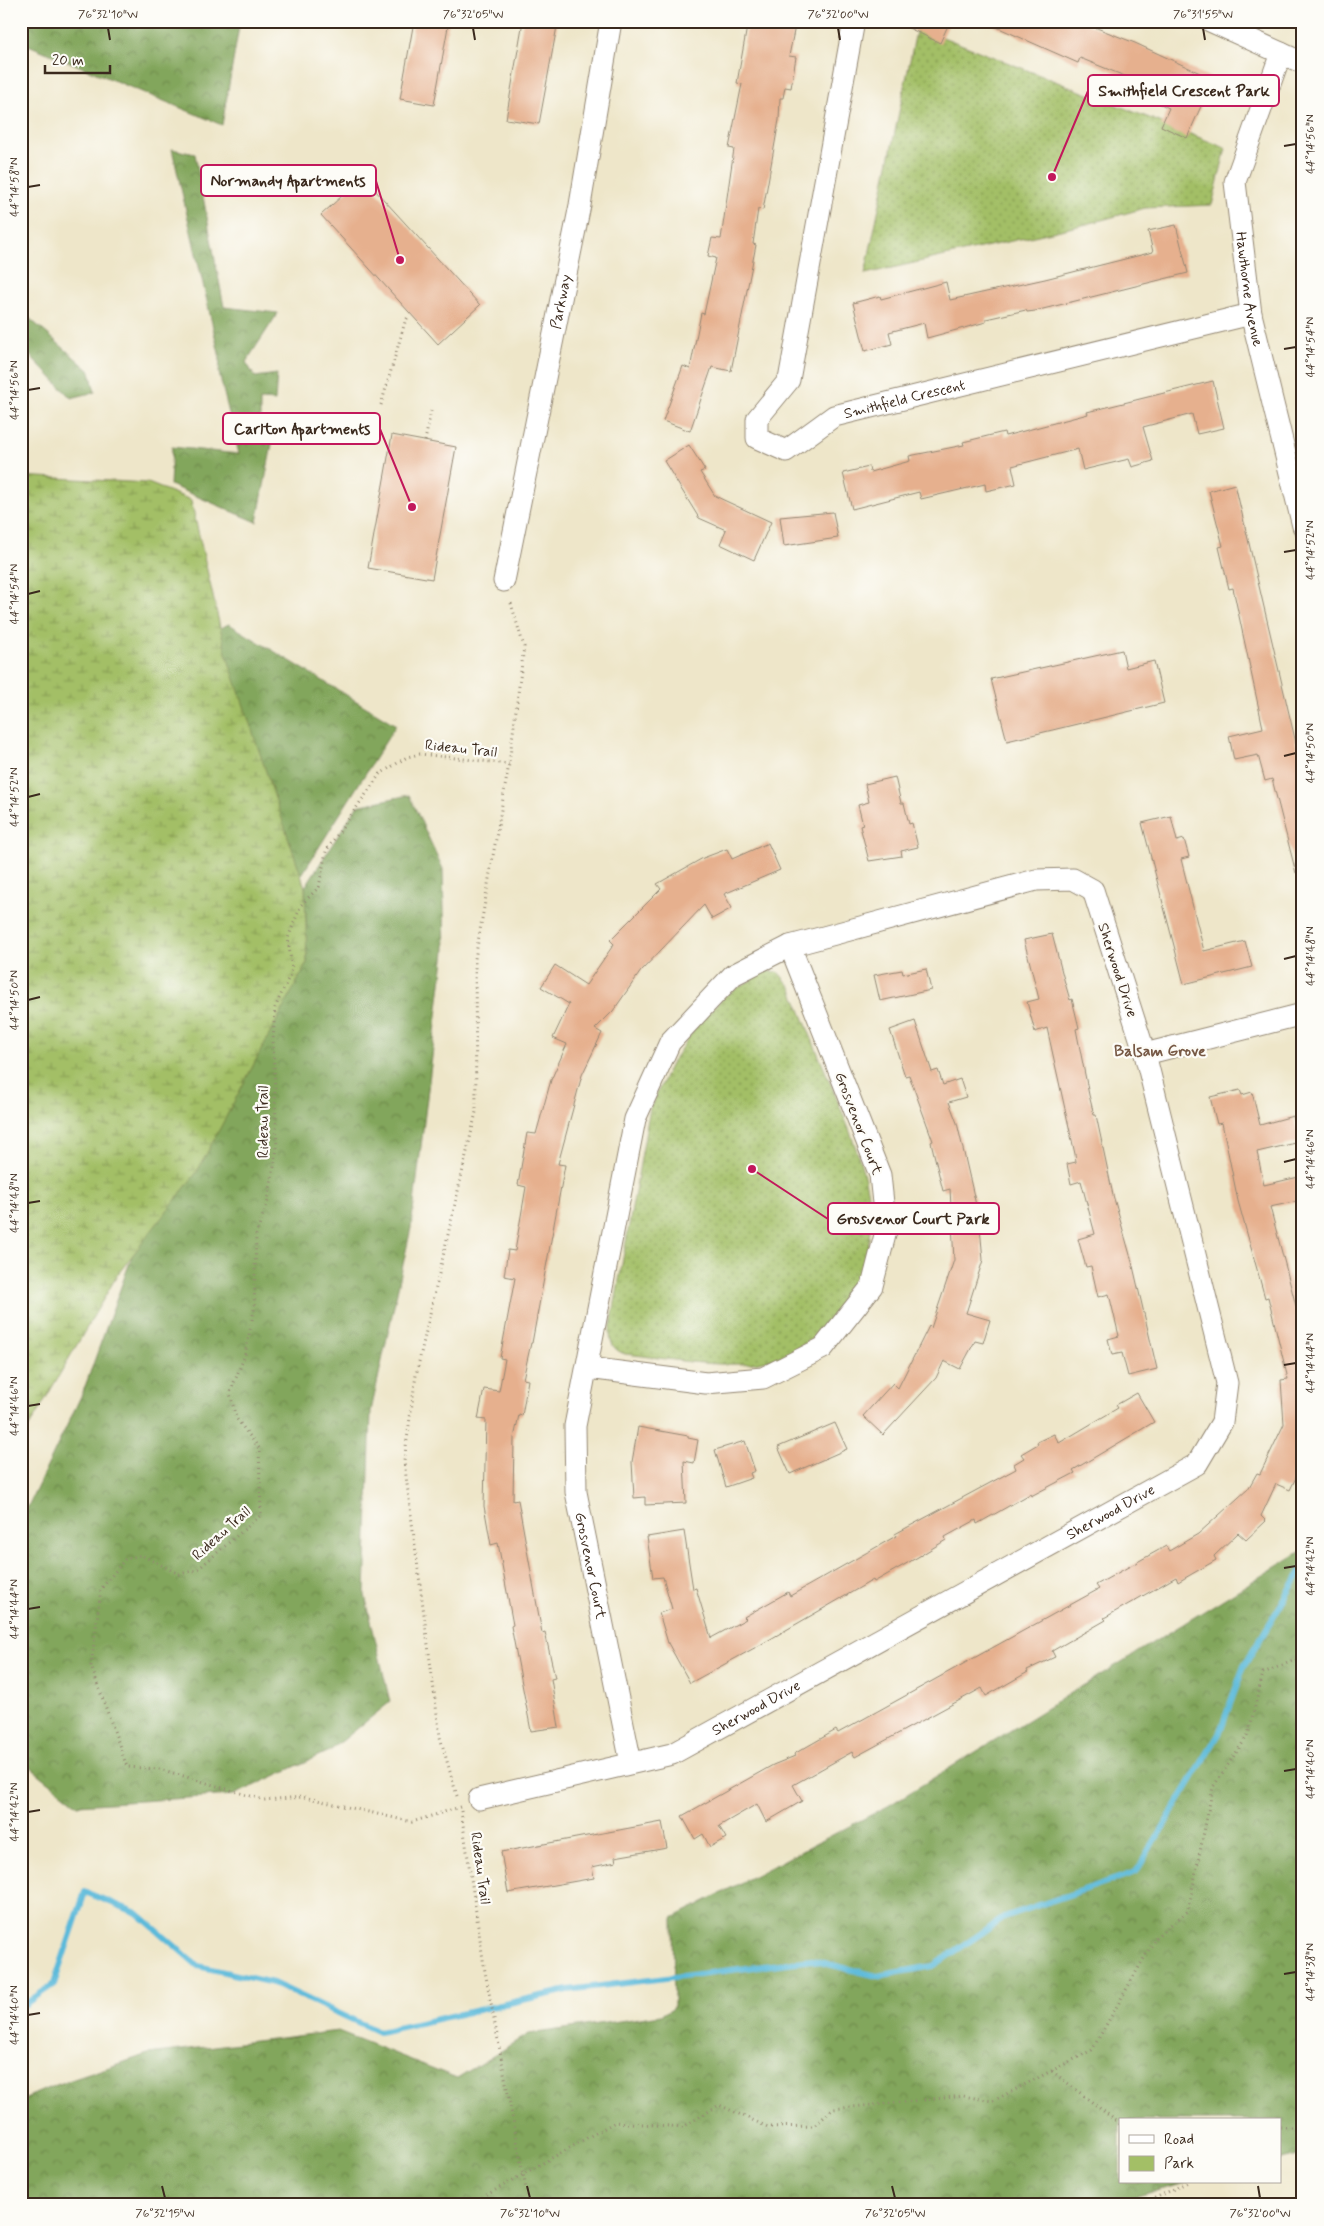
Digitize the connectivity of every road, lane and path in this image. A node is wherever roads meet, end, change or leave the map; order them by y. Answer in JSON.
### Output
{"nodes":[{"id":1,"x":611,"y":21,"type":"edge"},
{"id":2,"x":854,"y":21,"type":"edge"},
{"id":3,"x":1210,"y":21,"type":"edge"},
{"id":4,"x":1281,"y":53,"type":"junction"},
{"id":5,"x":1303,"y":63,"type":"edge"},
{"id":6,"x":1251,"y":314,"type":"junction"},
{"id":7,"x":408,"y":317,"type":"dead end"},
{"id":8,"x":381,"y":404,"type":"dead end"},
{"id":9,"x":431,"y":411,"type":"dead end"},
{"id":10,"x":424,"y":441,"type":"dead end"},
{"id":11,"x":1303,"y":526,"type":"edge"},
{"id":12,"x":504,"y":581,"type":"joint"},
{"id":13,"x":509,"y":764,"type":"junction"},
{"id":14,"x":1093,"y":890,"type":"joint"},
{"id":15,"x":790,"y":946,"type":"junction"},
{"id":16,"x":1303,"y":1014,"type":"edge"},
{"id":17,"x":1145,"y":1054,"type":"junction"},
{"id":18,"x":588,"y":1368,"type":"junction"},
{"id":19,"x":1303,"y":1657,"type":"edge"},
{"id":20,"x":631,"y":1763,"type":"junction"},
{"id":21,"x":470,"y":1803,"type":"junction"},
{"id":22,"x":1052,"y":2071,"type":"junction"},
{"id":23,"x":1119,"y":2123,"type":"edge"},
{"id":24,"x":1282,"y":2127,"type":"edge"},
{"id":25,"x":1303,"y":2127,"type":"edge"},
{"id":26,"x":524,"y":2175,"type":"junction"},
{"id":27,"x":1184,"y":2184,"type":"edge"},
{"id":28,"x":469,"y":2205,"type":"edge"},
{"id":29,"x":529,"y":2205,"type":"edge"},
{"id":30,"x":1140,"y":2205,"type":"edge"}],
"edges":[{"from":1,"to":12,"type":"street","name":"Parkway"},
{"from":2,"to":6,"type":"street","name":"Smithfield Crescent"},
{"from":3,"to":4,"type":"street"},
{"from":4,"to":5,"type":"street"},
{"from":4,"to":6,"type":"street","name":"Hawthorne Avenue"},
{"from":6,"to":11,"type":"street","name":"Hawthorne Avenue"},
{"from":7,"to":8,"type":"path"},
{"from":9,"to":10,"type":"path"},
{"from":12,"to":13,"type":"path","name":"Rideau Trail"},
{"from":13,"to":21,"type":"path"},
{"from":13,"to":21,"type":"path","name":"Rideau Trail"},
{"from":14,"to":15,"type":"street","name":"Grosvenor Court"},
{"from":14,"to":17,"type":"street","name":"Sherwood Drive"},
{"from":15,"to":18,"type":"street","name":"Grosvenor Court"},
{"from":15,"to":18,"type":"street","name":"Grosvenor Court"},
{"from":16,"to":17,"type":"street"},
{"from":17,"to":20,"type":"street","name":"Sherwood Drive"},
{"from":18,"to":20,"type":"street","name":"Grosvenor Court"},
{"from":19,"to":22,"type":"path"},
{"from":20,"to":21,"type":"street","name":"Sherwood Drive"},
{"from":21,"to":26,"type":"path","name":"Rideau Trail"},
{"from":22,"to":23,"type":"path"},
{"from":22,"to":26,"type":"path"},
{"from":24,"to":25,"type":"path"},
{"from":26,"to":28,"type":"path"},
{"from":26,"to":29,"type":"path","name":"Rideau Trail"},
{"from":27,"to":30,"type":"path"}]}
